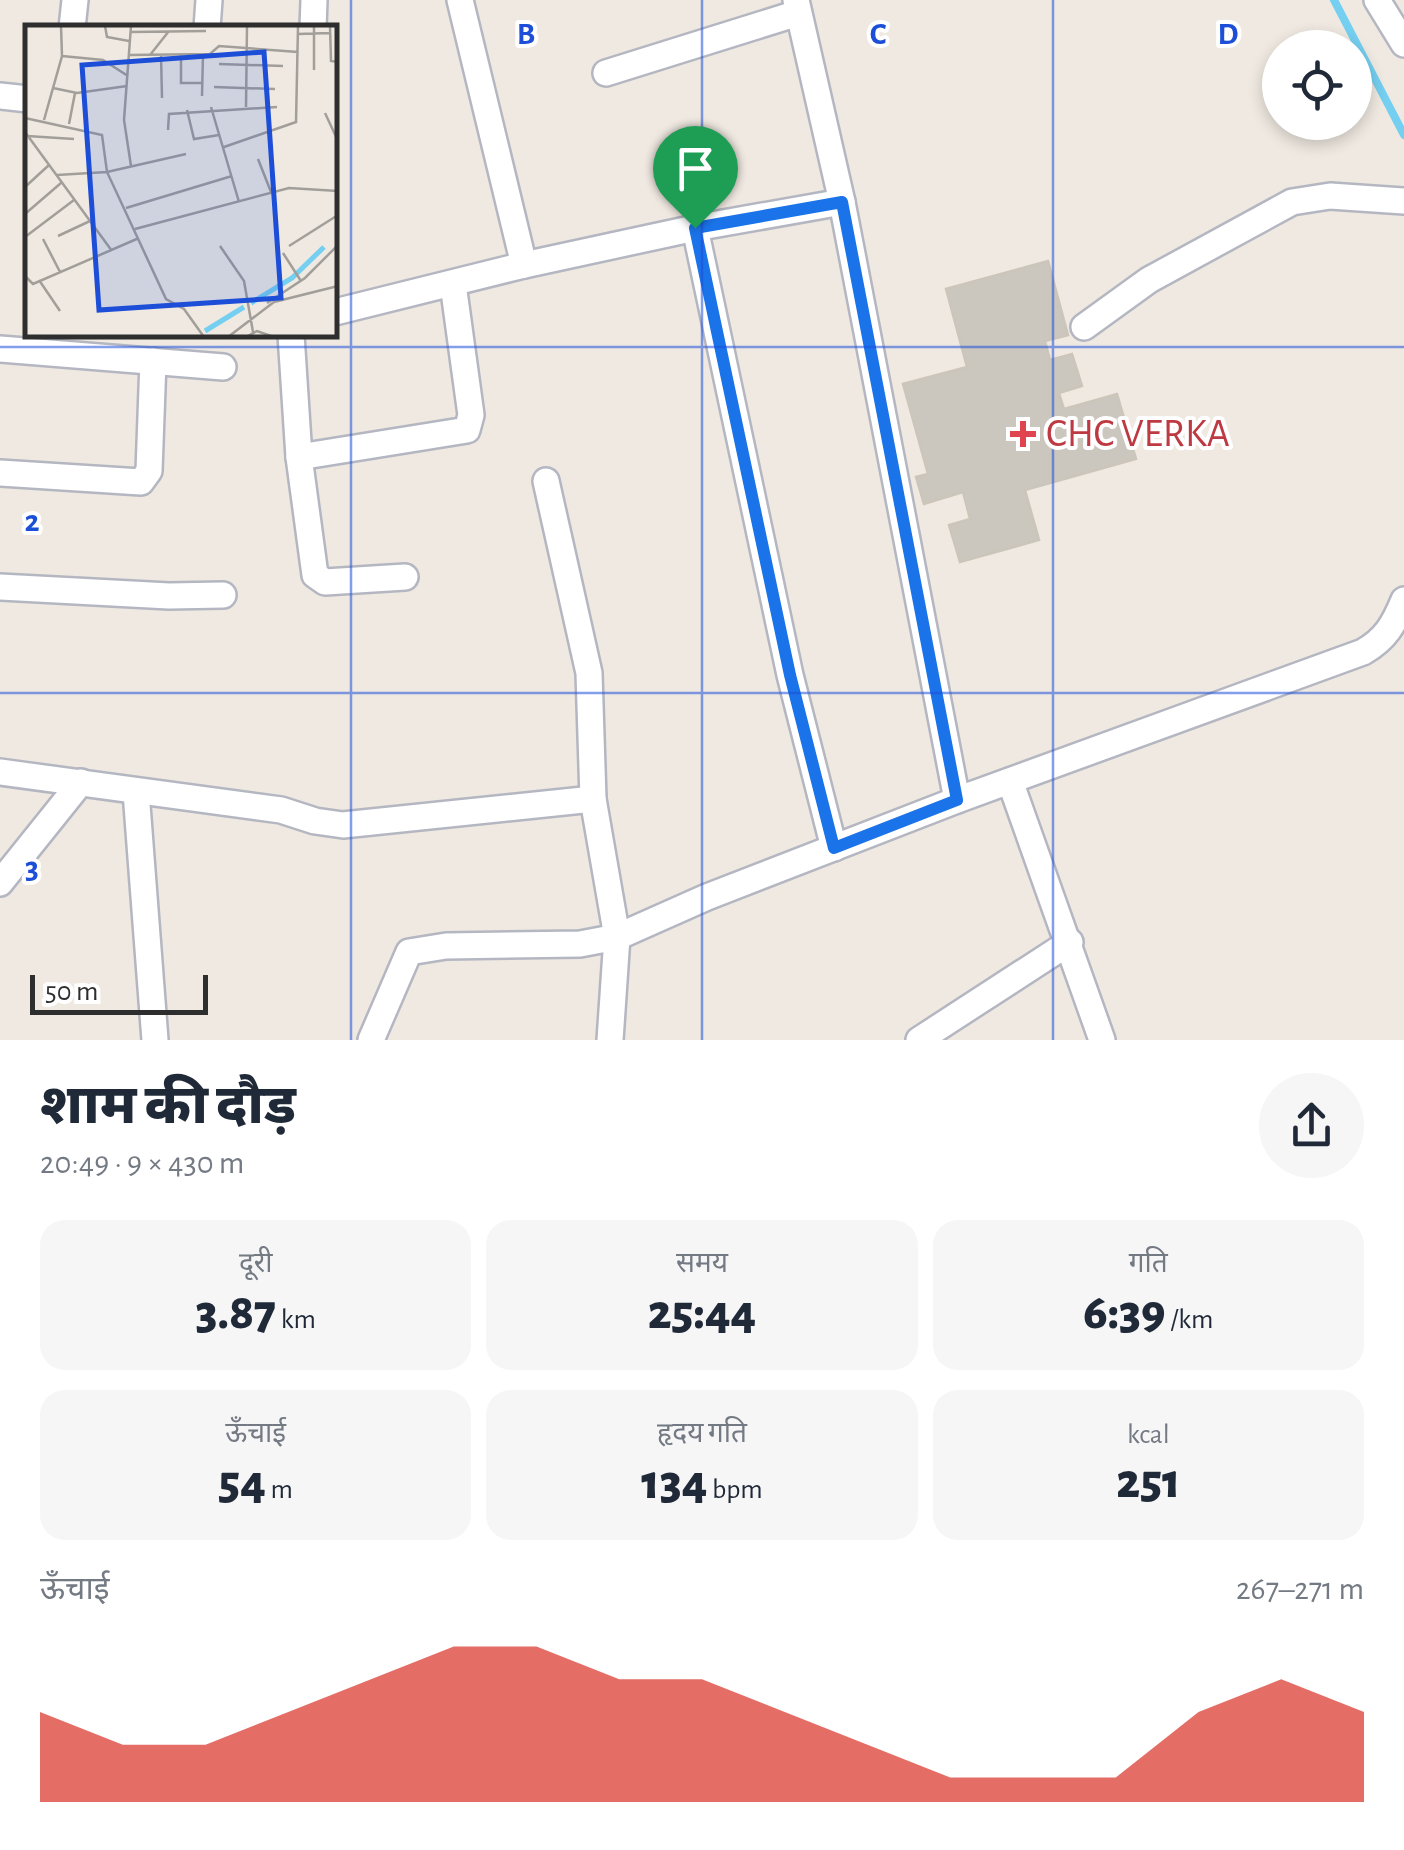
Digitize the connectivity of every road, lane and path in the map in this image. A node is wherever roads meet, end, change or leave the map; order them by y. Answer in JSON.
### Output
{"nodes":[{"id":1,"x":75,"y":0,"type":"edge"},
{"id":2,"x":209,"y":0,"type":"edge"},
{"id":3,"x":314,"y":0,"type":"edge"},
{"id":4,"x":460,"y":0,"type":"edge"},
{"id":5,"x":1376,"y":0,"type":"edge"},
{"id":6,"x":797,"y":6,"type":"edge"},
{"id":7,"x":72,"y":25,"type":"edge"},
{"id":8,"x":207,"y":25,"type":"edge"},
{"id":9,"x":313,"y":25,"type":"edge"},
{"id":10,"x":1404,"y":44,"type":"edge"},
{"id":11,"x":606,"y":73,"type":"dead end"},
{"id":12,"x":0,"y":96,"type":"edge"},
{"id":13,"x":25,"y":99,"type":"edge"},
{"id":14,"x":1404,"y":201,"type":"edge"},
{"id":15,"x":842,"y":202,"type":"junction"},
{"id":16,"x":695,"y":228,"type":"junction"},
{"id":17,"x":524,"y":265,"type":"junction"},
{"id":18,"x":453,"y":284,"type":"junction"},
{"id":19,"x":338,"y":311,"type":"edge"},
{"id":20,"x":1084,"y":327,"type":"dead end"},
{"id":21,"x":291,"y":338,"type":"edge"},
{"id":22,"x":0,"y":349,"type":"edge"},
{"id":23,"x":153,"y":362,"type":"junction"},
{"id":24,"x":223,"y":367,"type":"dead end"},
{"id":25,"x":300,"y":457,"type":"junction"},
{"id":26,"x":0,"y":473,"type":"edge"},
{"id":27,"x":546,"y":482,"type":"dead end"},
{"id":28,"x":405,"y":577,"type":"dead end"},
{"id":29,"x":0,"y":587,"type":"edge"},
{"id":30,"x":223,"y":595,"type":"dead end"},
{"id":31,"x":1404,"y":600,"type":"edge"},
{"id":32,"x":0,"y":772,"type":"edge"},
{"id":33,"x":81,"y":782,"type":"junction"},
{"id":34,"x":1010,"y":782,"type":"junction"},
{"id":35,"x":136,"y":792,"type":"junction"},
{"id":36,"x":593,"y":799,"type":"junction"},
{"id":37,"x":957,"y":800,"type":"junction"},
{"id":38,"x":834,"y":848,"type":"junction"},
{"id":39,"x":0,"y":883,"type":"edge"},
{"id":40,"x":618,"y":937,"type":"junction"},
{"id":41,"x":1070,"y":942,"type":"junction"},
{"id":42,"x":154,"y":1040,"type":"edge"},
{"id":43,"x":371,"y":1040,"type":"edge"},
{"id":44,"x":610,"y":1040,"type":"edge"},
{"id":45,"x":919,"y":1040,"type":"edge"},
{"id":46,"x":1102,"y":1040,"type":"edge"}],
"edges":[{"from":1,"to":7,"type":"street"},
{"from":2,"to":8,"type":"street"},
{"from":3,"to":9,"type":"street"},
{"from":4,"to":17,"type":"street"},
{"from":5,"to":10,"type":"street"},
{"from":6,"to":11,"type":"street"},
{"from":6,"to":15,"type":"street"},
{"from":12,"to":13,"type":"street"},
{"from":14,"to":20,"type":"street"},
{"from":15,"to":16,"type":"street"},
{"from":15,"to":37,"type":"street"},
{"from":16,"to":17,"type":"street"},
{"from":16,"to":38,"type":"street"},
{"from":17,"to":18,"type":"street"},
{"from":18,"to":19,"type":"street"},
{"from":18,"to":25,"type":"street"},
{"from":21,"to":25,"type":"street"},
{"from":22,"to":23,"type":"street"},
{"from":23,"to":24,"type":"street"},
{"from":23,"to":26,"type":"street"},
{"from":25,"to":28,"type":"street"},
{"from":27,"to":36,"type":"street"},
{"from":29,"to":30,"type":"street"},
{"from":31,"to":34,"type":"street"},
{"from":32,"to":33,"type":"street"},
{"from":33,"to":35,"type":"street"},
{"from":33,"to":39,"type":"street"},
{"from":34,"to":37,"type":"street"},
{"from":34,"to":41,"type":"street"},
{"from":35,"to":36,"type":"street"},
{"from":35,"to":42,"type":"street"},
{"from":36,"to":40,"type":"street"},
{"from":37,"to":38,"type":"street"},
{"from":38,"to":40,"type":"street"},
{"from":40,"to":43,"type":"street"},
{"from":40,"to":44,"type":"street"},
{"from":41,"to":45,"type":"street"},
{"from":41,"to":46,"type":"street"}]}
